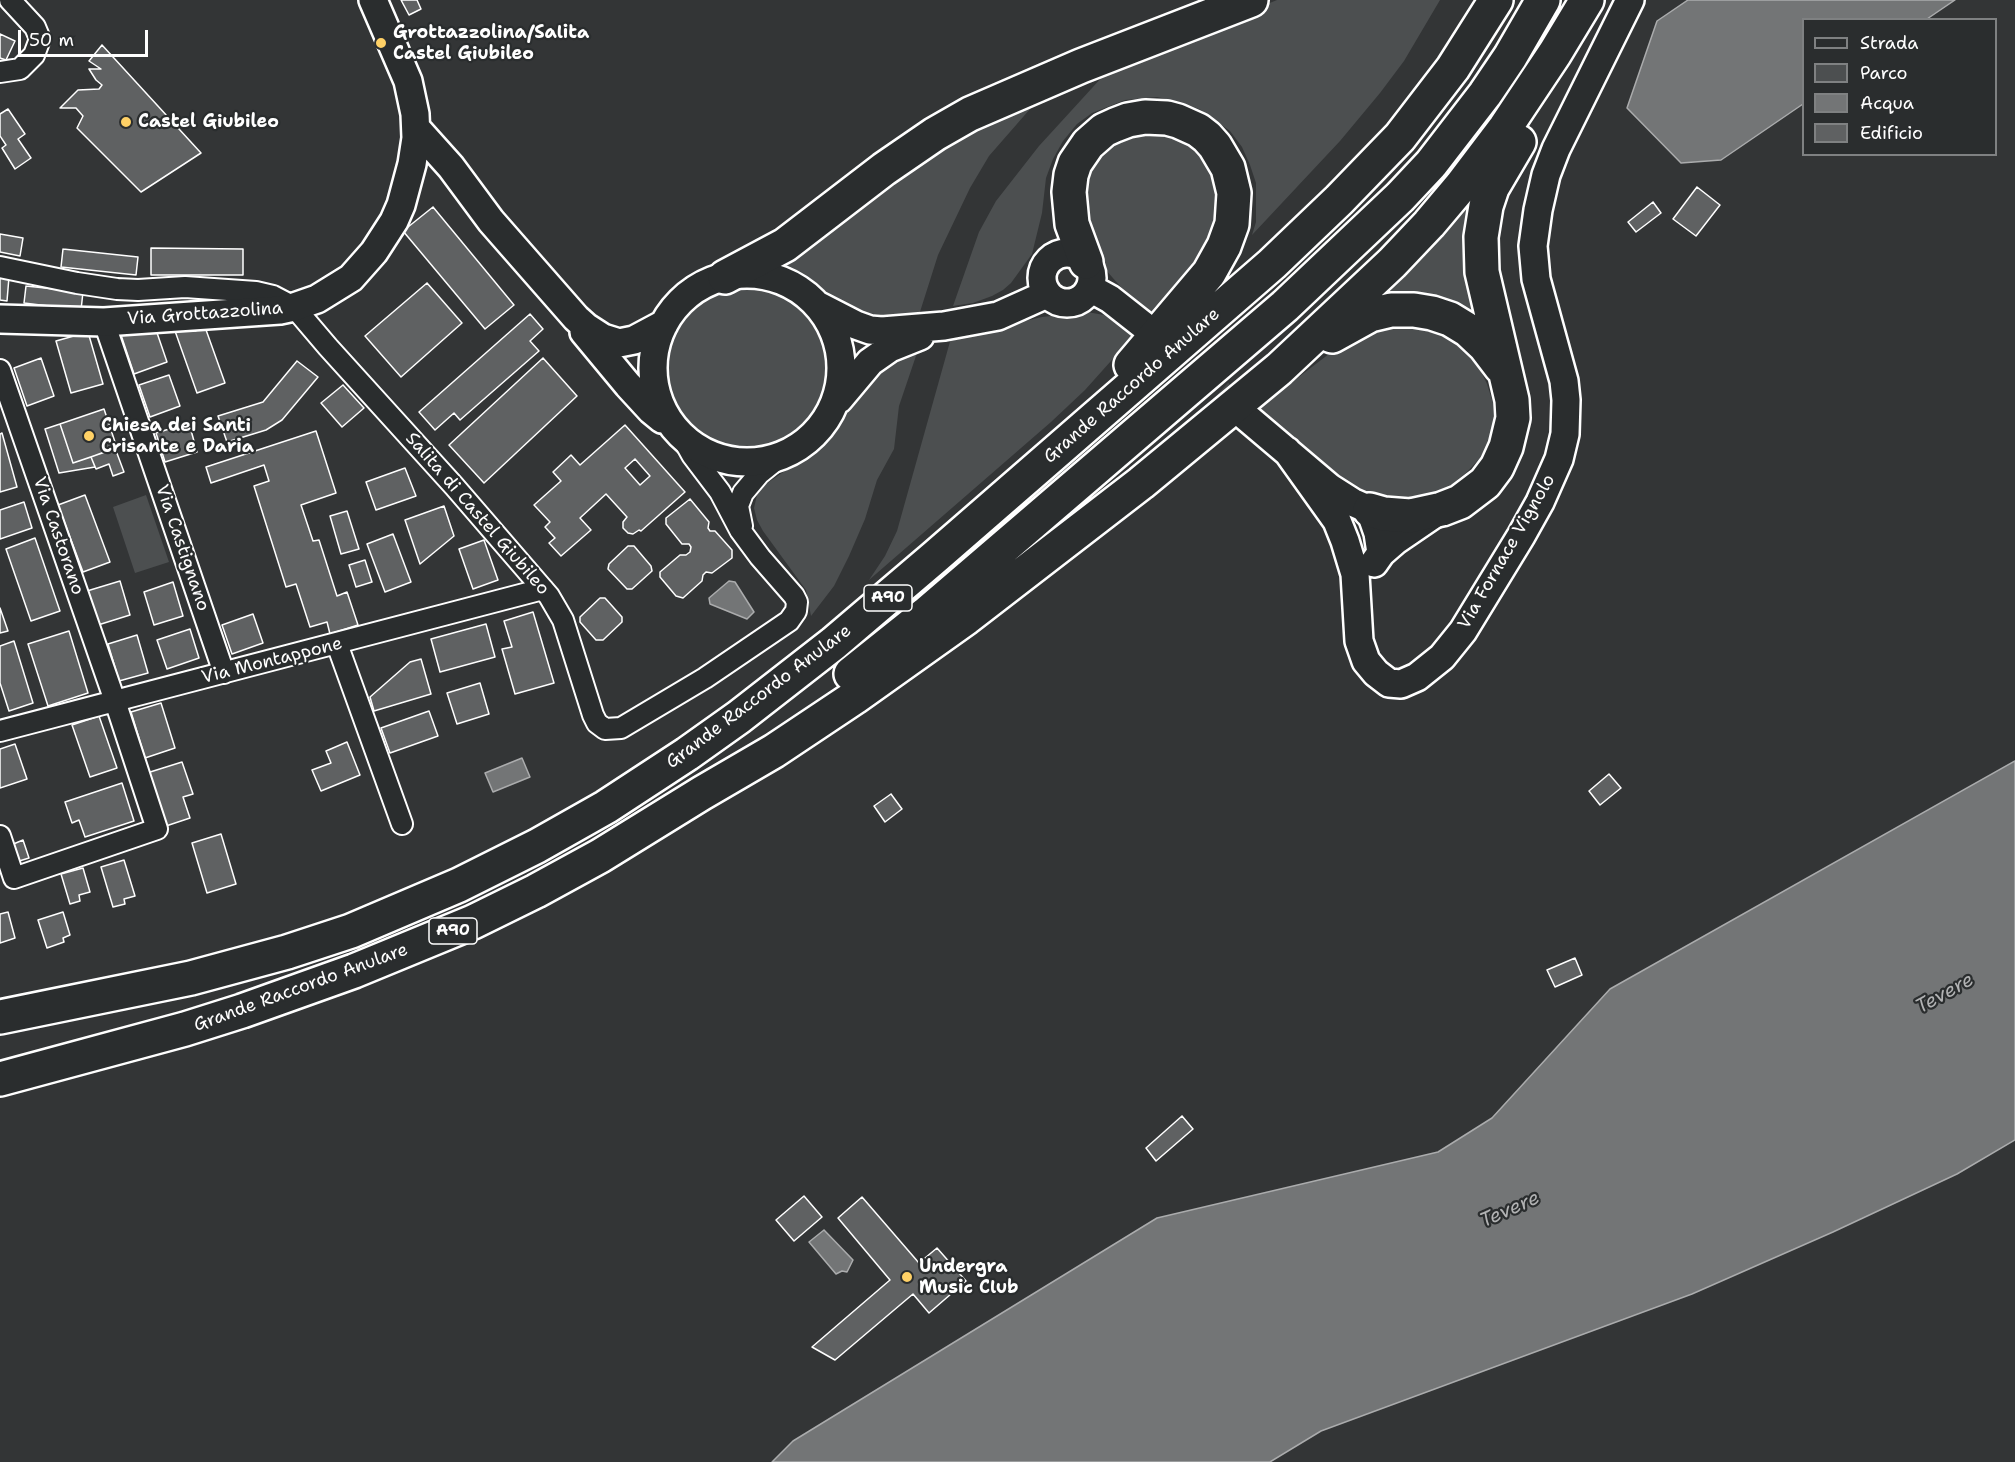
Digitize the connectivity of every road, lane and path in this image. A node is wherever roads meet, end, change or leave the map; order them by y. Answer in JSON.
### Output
{"nodes":[{"id":1,"x":9,"y":0,"type":"edge"},
{"id":2,"x":373,"y":0,"type":"edge"},
{"id":3,"x":1251,"y":0,"type":"edge"},
{"id":4,"x":1496,"y":0,"type":"edge"},
{"id":5,"x":1543,"y":0,"type":"edge"},
{"id":6,"x":1587,"y":0,"type":"edge"},
{"id":7,"x":1594,"y":0,"type":"edge"},
{"id":8,"x":1630,"y":0,"type":"edge"},
{"id":9,"x":0,"y":72,"type":"edge"},
{"id":10,"x":416,"y":128,"type":"junction"},
{"id":11,"x":412,"y":164,"type":"junction"},
{"id":12,"x":491,"y":221,"type":"junction"},
{"id":13,"x":0,"y":267,"type":"edge"},
{"id":14,"x":1088,"y":275,"type":"junction"},
{"id":15,"x":724,"y":277,"type":"junction"},
{"id":16,"x":1047,"y":294,"type":"junction"},
{"id":17,"x":811,"y":302,"type":"junction"},
{"id":18,"x":294,"y":308,"type":"junction"},
{"id":19,"x":576,"y":318,"type":"junction"},
{"id":20,"x":0,"y":319,"type":"edge"},
{"id":21,"x":104,"y":322,"type":"junction"},
{"id":22,"x":664,"y":324,"type":"junction"},
{"id":23,"x":1143,"y":325,"type":"tunnel mouth"},
{"id":24,"x":944,"y":326,"type":"junction"},
{"id":25,"x":1279,"y":369,"type":"junction"},
{"id":26,"x":0,"y":370,"type":"edge"},
{"id":27,"x":1505,"y":372,"type":"junction"},
{"id":28,"x":836,"y":402,"type":"junction"},
{"id":29,"x":1245,"y":416,"type":"tunnel mouth"},
{"id":30,"x":678,"y":432,"type":"junction"},
{"id":31,"x":790,"y":449,"type":"junction"},
{"id":32,"x":1287,"y":451,"type":"junction"},
{"id":33,"x":1055,"y":454,"type":"junction"},
{"id":34,"x":1442,"y":509,"type":"junction"},
{"id":35,"x":1370,"y":510,"type":"junction"},
{"id":36,"x":746,"y":537,"type":"junction"},
{"id":37,"x":1381,"y":553,"type":"junction"},
{"id":38,"x":543,"y":589,"type":"junction"},
{"id":39,"x":1356,"y":612,"type":"junction"},
{"id":40,"x":337,"y":644,"type":"junction"},
{"id":41,"x":224,"y":673,"type":"junction"},
{"id":42,"x":115,"y":701,"type":"junction"},
{"id":43,"x":0,"y":730,"type":"edge"},
{"id":44,"x":702,"y":793,"type":"junction"},
{"id":45,"x":402,"y":824,"type":"dead end"},
{"id":46,"x":0,"y":836,"type":"edge"},
{"id":47,"x":137,"y":990,"type":"junction"},
{"id":48,"x":0,"y":1000,"type":"edge"},
{"id":49,"x":0,"y":1017,"type":"edge"},
{"id":50,"x":184,"y":1029,"type":"junction"},
{"id":51,"x":0,"y":1057,"type":"edge"},
{"id":52,"x":0,"y":1079,"type":"edge"}],
"edges":[{"from":1,"to":9,"type":"street"},
{"from":2,"to":10,"type":"street","name":"Via Grottazzolina"},
{"from":3,"to":15,"type":"highway"},
{"from":4,"to":33,"type":"highway","name":"Grande Raccordo Anulare","number":"A90"},
{"from":5,"to":44,"type":"highway","name":"Grande Raccordo Anulare","number":"A90"},
{"from":6,"to":25,"type":"highway","name":"Grande Raccordo Anulare"},
{"from":7,"to":27,"type":"highway"},
{"from":8,"to":39,"type":"street","name":"Via Fornace Vignolo"},
{"from":10,"to":11,"type":"street","name":"Via Grottazzolina"},
{"from":10,"to":12,"type":"street","name":"Salita di Castel Giubileo"},
{"from":11,"to":12,"type":"street","name":"Salita di Castel Giubileo"},
{"from":11,"to":18,"type":"street","name":"Via Grottazzolina"},
{"from":12,"to":19,"type":"street","name":"Salita di Castel Giubileo"},
{"from":13,"to":18,"type":"street","name":"Salita di Castel Giubileo"},
{"from":14,"to":16,"type":"street"},
{"from":14,"to":16,"type":"street"},
{"from":14,"to":23,"type":"street"},
{"from":14,"to":33,"type":"highway"},
{"from":15,"to":17,"type":"street"},
{"from":15,"to":22,"type":"street"},
{"from":16,"to":24,"type":"street"},
{"from":17,"to":24,"type":"street"},
{"from":17,"to":28,"type":"street"},
{"from":18,"to":21,"type":"street","name":"Via Grottazzolina"},
{"from":18,"to":38,"type":"street","name":"Salita di Castel Giubileo"},
{"from":19,"to":22,"type":"street","name":"Salita di Castel Giubileo"},
{"from":19,"to":30,"type":"street","name":"Salita di Castel Giubileo"},
{"from":20,"to":21,"type":"street","name":"Via Grottazzolina"},
{"from":21,"to":41,"type":"street","name":"Via Castignano"},
{"from":22,"to":30,"type":"street"},
{"from":24,"to":28,"type":"street"},
{"from":25,"to":27,"type":"highway"},
{"from":25,"to":44,"type":"highway","name":"Grande Raccordo Anulare"},
{"from":26,"to":42,"type":"street","name":"Via Castorano"},
{"from":27,"to":34,"type":"highway"},
{"from":28,"to":31,"type":"street"},
{"from":29,"to":32,"type":"street"},
{"from":30,"to":31,"type":"street"},
{"from":30,"to":36,"type":"street","name":"Salita di Castel Giubileo"},
{"from":31,"to":36,"type":"street","name":"Salita di Castel Giubileo"},
{"from":32,"to":35,"type":"street"},
{"from":32,"to":39,"type":"street","name":"Via Fornace Vignolo"},
{"from":33,"to":47,"type":"highway","name":"Grande Raccordo Anulare","number":"A90"},
{"from":34,"to":35,"type":"highway"},
{"from":34,"to":37,"type":"street","name":"Via Fornace Vignolo"},
{"from":35,"to":37,"type":"street"},
{"from":36,"to":38,"type":"street","name":"Salita di Castel Giubileo"},
{"from":37,"to":39,"type":"street","name":"Via Fornace Vignolo"},
{"from":38,"to":40,"type":"street","name":"Via Montappone"},
{"from":40,"to":41,"type":"street","name":"Via Montappone"},
{"from":40,"to":45,"type":"street"},
{"from":41,"to":42,"type":"street","name":"Via Montappone"},
{"from":42,"to":43,"type":"street","name":"Via Montappone"},
{"from":42,"to":46,"type":"street","name":"Via Castorano"},
{"from":44,"to":50,"type":"highway","name":"Grande Raccordo Anulare","number":"A90"},
{"from":47,"to":48,"type":"highway","name":"Grande Raccordo Anulare"},
{"from":47,"to":49,"type":"highway","name":"Grande Raccordo Anulare","number":"A90"},
{"from":50,"to":51,"type":"highway","name":"Grande Raccordo Anulare","number":"A90"},
{"from":50,"to":52,"type":"highway","name":"Grande Raccordo Anulare"}]}
